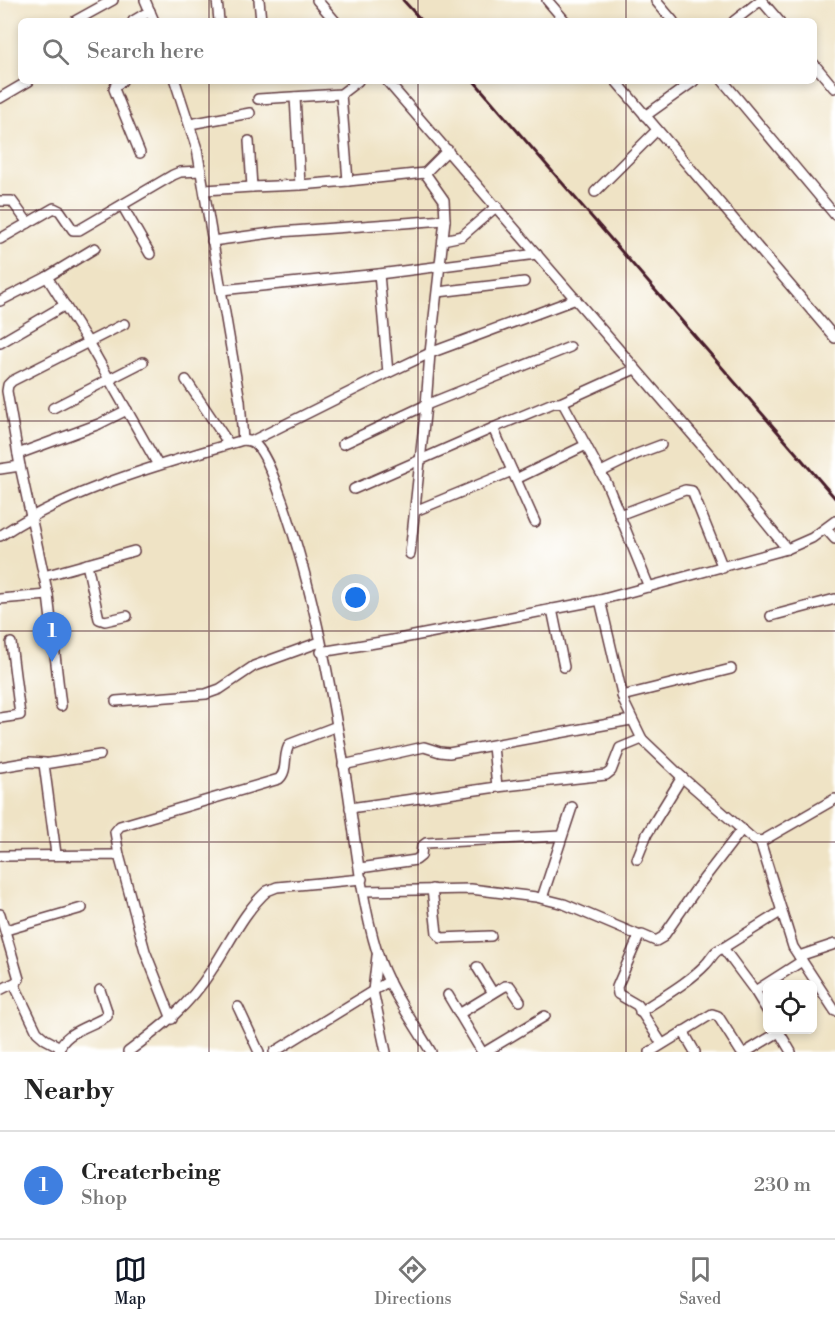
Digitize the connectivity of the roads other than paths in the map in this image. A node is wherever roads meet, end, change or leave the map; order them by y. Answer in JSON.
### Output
{"nodes":[{"id":1,"x":113,"y":0,"type":"edge"},
{"id":2,"x":145,"y":0,"type":"edge"},
{"id":3,"x":218,"y":0,"type":"edge"},
{"id":4,"x":259,"y":0,"type":"edge"},
{"id":5,"x":317,"y":0,"type":"edge"},
{"id":6,"x":547,"y":0,"type":"edge"},
{"id":7,"x":656,"y":0,"type":"edge"},
{"id":8,"x":761,"y":0,"type":"edge"},
{"id":9,"x":150,"y":11,"type":"junction"},
{"id":10,"x":80,"y":18,"type":"edge"},
{"id":11,"x":138,"y":18,"type":"edge"},
{"id":12,"x":153,"y":18,"type":"edge"},
{"id":13,"x":219,"y":18,"type":"edge"},
{"id":14,"x":261,"y":18,"type":"edge"},
{"id":15,"x":332,"y":18,"type":"edge"},
{"id":16,"x":562,"y":18,"type":"edge"},
{"id":17,"x":671,"y":18,"type":"edge"},
{"id":18,"x":738,"y":18,"type":"edge"},
{"id":19,"x":776,"y":18,"type":"edge"},
{"id":20,"x":817,"y":67,"type":"edge"},
{"id":21,"x":24,"y":84,"type":"edge"},
{"id":22,"x":118,"y":84,"type":"edge"},
{"id":23,"x":179,"y":84,"type":"edge"},
{"id":24,"x":354,"y":84,"type":"edge"},
{"id":25,"x":390,"y":84,"type":"edge"},
{"id":26,"x":618,"y":84,"type":"edge"},
{"id":27,"x":690,"y":84,"type":"edge"},
{"id":28,"x":726,"y":84,"type":"edge"},
{"id":29,"x":835,"y":88,"type":"edge"},
{"id":30,"x":341,"y":94,"type":"junction"},
{"id":31,"x":295,"y":97,"type":"junction"},
{"id":32,"x":0,"y":98,"type":"edge"},
{"id":33,"x":258,"y":99,"type":"dead end"},
{"id":34,"x":250,"y":113,"type":"dead end"},
{"id":35,"x":645,"y":116,"type":"junction"},
{"id":36,"x":190,"y":124,"type":"junction"},
{"id":37,"x":657,"y":130,"type":"junction"},
{"id":38,"x":249,"y":141,"type":"dead end"},
{"id":39,"x":448,"y":150,"type":"junction"},
{"id":40,"x":140,"y":153,"type":"dead end"},
{"id":41,"x":201,"y":171,"type":"junction"},
{"id":42,"x":425,"y":173,"type":"junction"},
{"id":43,"x":348,"y":181,"type":"junction"},
{"id":44,"x":300,"y":185,"type":"junction"},
{"id":45,"x":252,"y":187,"type":"junction"},
{"id":46,"x":204,"y":190,"type":"junction"},
{"id":47,"x":595,"y":192,"type":"dead end"},
{"id":48,"x":0,"y":201,"type":"edge"},
{"id":49,"x":122,"y":205,"type":"junction"},
{"id":50,"x":496,"y":206,"type":"junction"},
{"id":51,"x":835,"y":215,"type":"edge"},
{"id":52,"x":445,"y":220,"type":"junction"},
{"id":53,"x":28,"y":223,"type":"junction"},
{"id":54,"x":0,"y":239,"type":"edge"},
{"id":55,"x":443,"y":240,"type":"junction"},
{"id":56,"x":213,"y":241,"type":"junction"},
{"id":57,"x":95,"y":248,"type":"dead end"},
{"id":58,"x":150,"y":254,"type":"dead end"},
{"id":59,"x":537,"y":254,"type":"junction"},
{"id":60,"x":440,"y":267,"type":"junction"},
{"id":61,"x":379,"y":274,"type":"junction"},
{"id":62,"x":47,"y":277,"type":"junction"},
{"id":63,"x":524,"y":282,"type":"dead end"},
{"id":64,"x":221,"y":290,"type":"junction"},
{"id":65,"x":438,"y":292,"type":"junction"},
{"id":66,"x":576,"y":299,"type":"junction"},
{"id":67,"x":0,"y":301,"type":"edge"},
{"id":68,"x":65,"y":306,"type":"junction"},
{"id":69,"x":124,"y":324,"type":"dead end"},
{"id":70,"x":835,"y":338,"type":"edge"},
{"id":71,"x":88,"y":342,"type":"junction"},
{"id":72,"x":0,"y":343,"type":"edge"},
{"id":73,"x":570,"y":347,"type":"dead end"},
{"id":74,"x":430,"y":354,"type":"junction"},
{"id":75,"x":143,"y":362,"type":"dead end"},
{"id":76,"x":635,"y":369,"type":"junction"},
{"id":77,"x":388,"y":373,"type":"junction"},
{"id":78,"x":108,"y":378,"type":"junction"},
{"id":79,"x":186,"y":380,"type":"dead end"},
{"id":80,"x":560,"y":402,"type":"junction"},
{"id":81,"x":426,"y":405,"type":"junction"},
{"id":82,"x":53,"y":408,"type":"dead end"},
{"id":83,"x":127,"y":410,"type":"junction"},
{"id":84,"x":12,"y":412,"type":"junction"},
{"id":85,"x":0,"y":414,"type":"edge"},
{"id":86,"x":493,"y":428,"type":"junction"},
{"id":87,"x":248,"y":441,"type":"junction"},
{"id":88,"x":229,"y":444,"type":"junction"},
{"id":89,"x":344,"y":444,"type":"dead end"},
{"id":90,"x":586,"y":445,"type":"junction"},
{"id":91,"x":661,"y":445,"type":"dead end"},
{"id":92,"x":18,"y":454,"type":"junction"},
{"id":93,"x":420,"y":459,"type":"junction"},
{"id":94,"x":158,"y":465,"type":"junction"},
{"id":95,"x":20,"y":466,"type":"junction"},
{"id":96,"x":0,"y":469,"type":"edge"},
{"id":97,"x":601,"y":472,"type":"junction"},
{"id":98,"x":514,"y":475,"type":"junction"},
{"id":99,"x":354,"y":489,"type":"dead end"},
{"id":100,"x":415,"y":512,"type":"junction"},
{"id":101,"x":619,"y":515,"type":"junction"},
{"id":102,"x":30,"y":517,"type":"junction"},
{"id":103,"x":835,"y":521,"type":"edge"},
{"id":104,"x":535,"y":522,"type":"dead end"},
{"id":105,"x":826,"y":529,"type":"junction"},
{"id":106,"x":0,"y":536,"type":"edge"},
{"id":107,"x":835,"y":539,"type":"edge"},
{"id":108,"x":787,"y":549,"type":"junction"},
{"id":109,"x":134,"y":551,"type":"dead end"},
{"id":110,"x":410,"y":554,"type":"dead end"},
{"id":111,"x":87,"y":564,"type":"junction"},
{"id":112,"x":723,"y":568,"type":"junction"},
{"id":113,"x":44,"y":576,"type":"junction"},
{"id":114,"x":649,"y":587,"type":"junction"},
{"id":115,"x":48,"y":595,"type":"junction"},
{"id":116,"x":0,"y":599,"type":"edge"},
{"id":117,"x":835,"y":599,"type":"edge"},
{"id":118,"x":600,"y":600,"type":"junction"},
{"id":119,"x":552,"y":609,"type":"junction"},
{"id":120,"x":127,"y":616,"type":"dead end"},
{"id":121,"x":771,"y":616,"type":"dead end"},
{"id":122,"x":320,"y":642,"type":"junction"},
{"id":123,"x":11,"y":644,"type":"dead end"},
{"id":124,"x":321,"y":652,"type":"junction"},
{"id":125,"x":564,"y":667,"type":"dead end"},
{"id":126,"x":731,"y":669,"type":"dead end"},
{"id":127,"x":622,"y":696,"type":"junction"},
{"id":128,"x":116,"y":701,"type":"dead end"},
{"id":129,"x":61,"y":706,"type":"dead end"},
{"id":130,"x":0,"y":718,"type":"edge"},
{"id":131,"x":631,"y":720,"type":"junction"},
{"id":132,"x":337,"y":726,"type":"junction"},
{"id":133,"x":642,"y":739,"type":"junction"},
{"id":134,"x":493,"y":746,"type":"junction"},
{"id":135,"x":100,"y":755,"type":"dead end"},
{"id":136,"x":45,"y":763,"type":"junction"},
{"id":137,"x":344,"y":765,"type":"junction"},
{"id":138,"x":0,"y":767,"type":"edge"},
{"id":139,"x":682,"y":777,"type":"junction"},
{"id":140,"x":497,"y":787,"type":"junction"},
{"id":141,"x":835,"y":799,"type":"edge"},
{"id":142,"x":572,"y":807,"type":"dead end"},
{"id":143,"x":350,"y":808,"type":"junction"},
{"id":144,"x":742,"y":830,"type":"junction"},
{"id":145,"x":561,"y":836,"type":"junction"},
{"id":146,"x":760,"y":841,"type":"junction"},
{"id":147,"x":56,"y":854,"type":"junction"},
{"id":148,"x":119,"y":855,"type":"junction"},
{"id":149,"x":0,"y":856,"type":"edge"},
{"id":150,"x":637,"y":859,"type":"dead end"},
{"id":151,"x":360,"y":868,"type":"junction"},
{"id":152,"x":362,"y":879,"type":"junction"},
{"id":153,"x":432,"y":889,"type":"junction"},
{"id":154,"x":364,"y":891,"type":"junction"},
{"id":155,"x":542,"y":898,"type":"junction"},
{"id":156,"x":82,"y":908,"type":"dead end"},
{"id":157,"x":782,"y":911,"type":"junction"},
{"id":158,"x":0,"y":914,"type":"edge"},
{"id":159,"x":6,"y":930,"type":"junction"},
{"id":160,"x":491,"y":936,"type":"dead end"},
{"id":161,"x":640,"y":936,"type":"junction"},
{"id":162,"x":835,"y":944,"type":"edge"},
{"id":163,"x":723,"y":948,"type":"junction"},
{"id":164,"x":377,"y":954,"type":"junction"},
{"id":165,"x":800,"y":958,"type":"junction"},
{"id":166,"x":477,"y":967,"type":"dead end"},
{"id":167,"x":389,"y":981,"type":"junction"},
{"id":168,"x":14,"y":984,"type":"junction"},
{"id":169,"x":0,"y":990,"type":"edge"},
{"id":170,"x":100,"y":990,"type":"dead end"},
{"id":171,"x":373,"y":991,"type":"junction"},
{"id":172,"x":755,"y":991,"type":"junction"},
{"id":173,"x":494,"y":993,"type":"junction"},
{"id":174,"x":448,"y":995,"type":"dead end"},
{"id":175,"x":520,"y":1001,"type":"dead end"},
{"id":176,"x":763,"y":1004,"type":"edge"},
{"id":177,"x":237,"y":1007,"type":"dead end"},
{"id":178,"x":835,"y":1011,"type":"edge"},
{"id":179,"x":640,"y":1012,"type":"junction"},
{"id":180,"x":459,"y":1014,"type":"junction"},
{"id":181,"x":545,"y":1016,"type":"dead end"},
{"id":182,"x":172,"y":1019,"type":"junction"},
{"id":183,"x":683,"y":1031,"type":"junction"},
{"id":184,"x":773,"y":1034,"type":"edge"},
{"id":185,"x":780,"y":1034,"type":"edge"},
{"id":186,"x":662,"y":1044,"type":"junction"},
{"id":187,"x":59,"y":1049,"type":"edge"},
{"id":188,"x":384,"y":1051,"type":"edge"},
{"id":189,"x":128,"y":1052,"type":"edge"},
{"id":190,"x":259,"y":1052,"type":"edge"},
{"id":191,"x":274,"y":1052,"type":"edge"},
{"id":192,"x":431,"y":1052,"type":"edge"},
{"id":193,"x":483,"y":1052,"type":"edge"},
{"id":194,"x":650,"y":1052,"type":"edge"},
{"id":195,"x":696,"y":1052,"type":"edge"},
{"id":196,"x":741,"y":1052,"type":"edge"},
{"id":197,"x":746,"y":1052,"type":"edge"},
{"id":198,"x":791,"y":1052,"type":"edge"}],
"edges":[{"from":1,"to":10,"type":"street"},
{"from":2,"to":9,"type":"street"},
{"from":3,"to":13,"type":"street"},
{"from":4,"to":14,"type":"street"},
{"from":5,"to":15,"type":"street"},
{"from":6,"to":16,"type":"street"},
{"from":7,"to":17,"type":"street"},
{"from":8,"to":18,"type":"street"},
{"from":8,"to":19,"type":"street"},
{"from":9,"to":11,"type":"street"},
{"from":9,"to":12,"type":"street"},
{"from":20,"to":29,"type":"street"},
{"from":21,"to":32,"type":"street"},
{"from":22,"to":40,"type":"street"},
{"from":23,"to":36,"type":"street"},
{"from":24,"to":30,"type":"street"},
{"from":25,"to":39,"type":"street"},
{"from":26,"to":35,"type":"street"},
{"from":27,"to":35,"type":"street"},
{"from":28,"to":51,"type":"street"},
{"from":30,"to":31,"type":"street"},
{"from":30,"to":43,"type":"street"},
{"from":31,"to":33,"type":"street"},
{"from":31,"to":44,"type":"street"},
{"from":34,"to":36,"type":"street"},
{"from":35,"to":37,"type":"street"},
{"from":36,"to":41,"type":"street"},
{"from":37,"to":47,"type":"street"},
{"from":37,"to":70,"type":"street"},
{"from":38,"to":45,"type":"street"},
{"from":39,"to":42,"type":"street"},
{"from":39,"to":50,"type":"street"},
{"from":41,"to":46,"type":"street"},
{"from":41,"to":49,"type":"street"},
{"from":42,"to":43,"type":"street"},
{"from":42,"to":52,"type":"street"},
{"from":43,"to":44,"type":"street"},
{"from":44,"to":45,"type":"street"},
{"from":45,"to":46,"type":"street"},
{"from":46,"to":56,"type":"street"},
{"from":48,"to":53,"type":"street"},
{"from":49,"to":53,"type":"street"},
{"from":49,"to":58,"type":"street"},
{"from":50,"to":55,"type":"street"},
{"from":50,"to":59,"type":"street"},
{"from":52,"to":55,"type":"street"},
{"from":52,"to":56,"type":"street"},
{"from":53,"to":54,"type":"street"},
{"from":55,"to":60,"type":"street"},
{"from":56,"to":64,"type":"street"},
{"from":57,"to":62,"type":"street"},
{"from":59,"to":60,"type":"street"},
{"from":59,"to":66,"type":"street"},
{"from":60,"to":61,"type":"street"},
{"from":60,"to":65,"type":"street"},
{"from":61,"to":64,"type":"street"},
{"from":61,"to":77,"type":"street"},
{"from":62,"to":67,"type":"street"},
{"from":62,"to":68,"type":"street"},
{"from":63,"to":65,"type":"street"},
{"from":64,"to":87,"type":"street"},
{"from":65,"to":74,"type":"street"},
{"from":66,"to":74,"type":"street"},
{"from":66,"to":76,"type":"street"},
{"from":68,"to":71,"type":"street"},
{"from":68,"to":72,"type":"street"},
{"from":69,"to":71,"type":"street"},
{"from":71,"to":78,"type":"street"},
{"from":71,"to":84,"type":"street"},
{"from":73,"to":81,"type":"street"},
{"from":74,"to":77,"type":"street"},
{"from":74,"to":81,"type":"street"},
{"from":75,"to":78,"type":"street"},
{"from":76,"to":80,"type":"street"},
{"from":76,"to":108,"type":"street"},
{"from":77,"to":87,"type":"street"},
{"from":78,"to":82,"type":"street"},
{"from":78,"to":83,"type":"street"},
{"from":79,"to":88,"type":"street"},
{"from":80,"to":86,"type":"street"},
{"from":80,"to":90,"type":"street"},
{"from":81,"to":89,"type":"street"},
{"from":81,"to":93,"type":"street"},
{"from":83,"to":92,"type":"street"},
{"from":83,"to":94,"type":"street"},
{"from":84,"to":85,"type":"street"},
{"from":84,"to":92,"type":"street"},
{"from":86,"to":93,"type":"street"},
{"from":86,"to":98,"type":"street"},
{"from":87,"to":88,"type":"street"},
{"from":87,"to":122,"type":"street"},
{"from":88,"to":94,"type":"street"},
{"from":90,"to":97,"type":"street"},
{"from":90,"to":98,"type":"street"},
{"from":91,"to":97,"type":"street"},
{"from":92,"to":95,"type":"street"},
{"from":93,"to":99,"type":"street"},
{"from":93,"to":100,"type":"street"},
{"from":94,"to":102,"type":"street"},
{"from":95,"to":96,"type":"street"},
{"from":95,"to":102,"type":"street"},
{"from":97,"to":101,"type":"street"},
{"from":98,"to":100,"type":"street"},
{"from":98,"to":104,"type":"street"},
{"from":100,"to":110,"type":"street"},
{"from":101,"to":112,"type":"street"},
{"from":101,"to":114,"type":"street"},
{"from":102,"to":106,"type":"street"},
{"from":102,"to":113,"type":"street"},
{"from":103,"to":105,"type":"street"},
{"from":105,"to":107,"type":"street"},
{"from":105,"to":108,"type":"street"},
{"from":108,"to":112,"type":"street"},
{"from":109,"to":111,"type":"street"},
{"from":111,"to":113,"type":"street"},
{"from":111,"to":120,"type":"street"},
{"from":112,"to":114,"type":"street"},
{"from":113,"to":115,"type":"street"},
{"from":114,"to":118,"type":"street"},
{"from":115,"to":116,"type":"street"},
{"from":115,"to":129,"type":"street"},
{"from":117,"to":121,"type":"street"},
{"from":118,"to":119,"type":"street"},
{"from":118,"to":127,"type":"street"},
{"from":119,"to":124,"type":"street"},
{"from":119,"to":125,"type":"street"},
{"from":122,"to":124,"type":"street"},
{"from":122,"to":128,"type":"street"},
{"from":123,"to":130,"type":"street"},
{"from":124,"to":132,"type":"street"},
{"from":126,"to":127,"type":"street"},
{"from":127,"to":131,"type":"street"},
{"from":131,"to":133,"type":"street"},
{"from":131,"to":134,"type":"street"},
{"from":132,"to":137,"type":"street"},
{"from":132,"to":148,"type":"street"},
{"from":133,"to":139,"type":"street"},
{"from":133,"to":140,"type":"street"},
{"from":134,"to":137,"type":"street"},
{"from":134,"to":140,"type":"street"},
{"from":135,"to":136,"type":"street"},
{"from":136,"to":138,"type":"street"},
{"from":136,"to":147,"type":"street"},
{"from":137,"to":143,"type":"street"},
{"from":139,"to":144,"type":"street"},
{"from":139,"to":150,"type":"street"},
{"from":140,"to":143,"type":"street"},
{"from":141,"to":146,"type":"street"},
{"from":142,"to":145,"type":"street"},
{"from":143,"to":151,"type":"street"},
{"from":144,"to":146,"type":"street"},
{"from":144,"to":161,"type":"street"},
{"from":145,"to":151,"type":"street"},
{"from":145,"to":155,"type":"street"},
{"from":146,"to":157,"type":"street"},
{"from":147,"to":148,"type":"street"},
{"from":147,"to":149,"type":"street"},
{"from":148,"to":182,"type":"street"},
{"from":151,"to":152,"type":"street"},
{"from":152,"to":154,"type":"street"},
{"from":152,"to":182,"type":"street"},
{"from":153,"to":154,"type":"street"},
{"from":153,"to":155,"type":"street"},
{"from":153,"to":160,"type":"street"},
{"from":154,"to":164,"type":"street"},
{"from":155,"to":161,"type":"street"},
{"from":156,"to":159,"type":"street"},
{"from":157,"to":163,"type":"street"},
{"from":157,"to":165,"type":"street"},
{"from":158,"to":159,"type":"street"},
{"from":159,"to":168,"type":"street"},
{"from":161,"to":179,"type":"street"},
{"from":162,"to":165,"type":"street"},
{"from":163,"to":172,"type":"street"},
{"from":163,"to":179,"type":"street"},
{"from":164,"to":167,"type":"street"},
{"from":164,"to":171,"type":"street"},
{"from":165,"to":172,"type":"street"},
{"from":165,"to":178,"type":"street"},
{"from":166,"to":173,"type":"street"},
{"from":167,"to":171,"type":"street"},
{"from":167,"to":192,"type":"street"},
{"from":168,"to":169,"type":"street"},
{"from":168,"to":187,"type":"street"},
{"from":170,"to":187,"type":"street"},
{"from":171,"to":188,"type":"street"},
{"from":171,"to":191,"type":"street"},
{"from":172,"to":176,"type":"street"},
{"from":173,"to":175,"type":"street"},
{"from":173,"to":180,"type":"street"},
{"from":174,"to":180,"type":"street"},
{"from":177,"to":190,"type":"street"},
{"from":179,"to":186,"type":"street"},
{"from":180,"to":193,"type":"street"},
{"from":181,"to":193,"type":"street"},
{"from":182,"to":189,"type":"street"},
{"from":183,"to":186,"type":"street"},
{"from":183,"to":195,"type":"street"},
{"from":183,"to":196,"type":"street"},
{"from":184,"to":197,"type":"street"},
{"from":185,"to":198,"type":"street"},
{"from":186,"to":194,"type":"street"}]}
